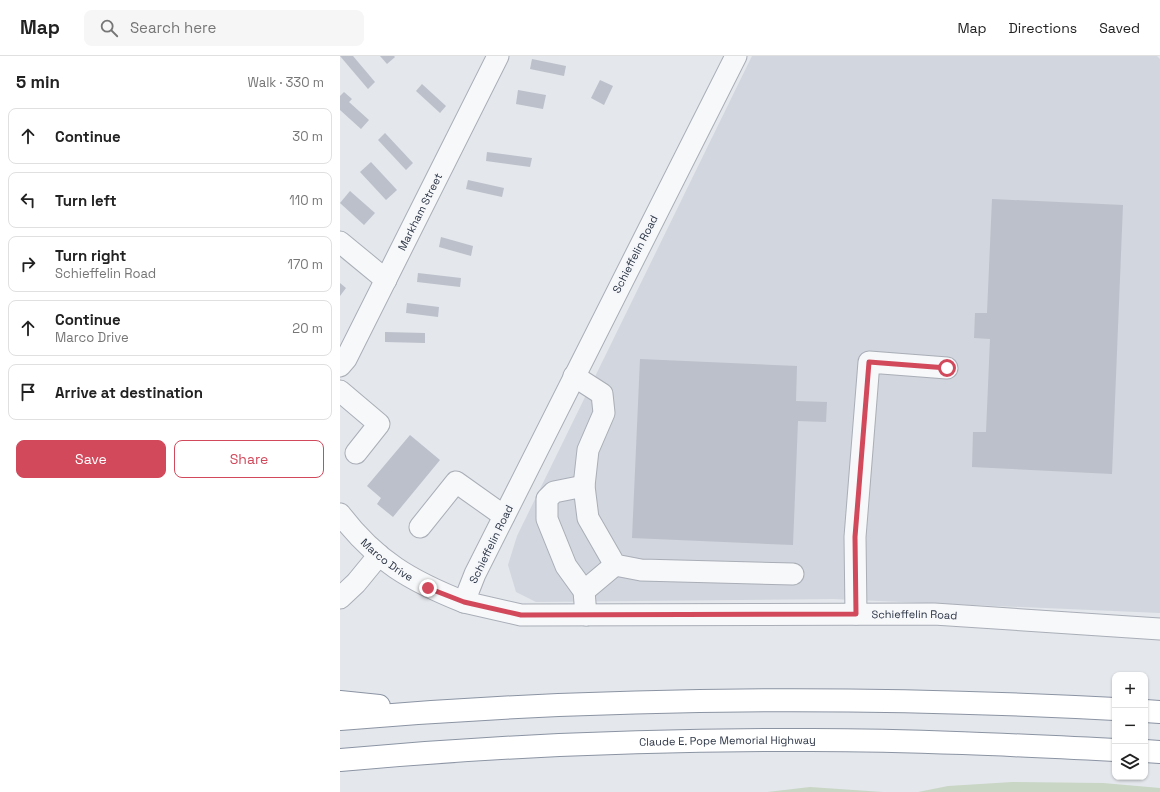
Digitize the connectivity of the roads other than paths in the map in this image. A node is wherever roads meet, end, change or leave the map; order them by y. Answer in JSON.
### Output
{"nodes":[{"id":1,"x":498,"y":56,"type":"edge"},
{"id":2,"x":736,"y":56,"type":"edge"},
{"id":3,"x":340,"y":242,"type":"edge"},
{"id":4,"x":386,"y":280,"type":"junction"},
{"id":5,"x":340,"y":366,"type":"edge"},
{"id":6,"x":947,"y":368,"type":"dead end"},
{"id":7,"x":574,"y":376,"type":"junction"},
{"id":8,"x":340,"y":391,"type":"edge"},
{"id":9,"x":356,"y":453,"type":"dead end"},
{"id":10,"x":584,"y":486,"type":"junction"},
{"id":11,"x":340,"y":514,"type":"edge"},
{"id":12,"x":504,"y":516,"type":"junction"},
{"id":13,"x":420,"y":527,"type":"dead end"},
{"id":14,"x":379,"y":555,"type":"junction"},
{"id":15,"x":615,"y":565,"type":"junction"},
{"id":16,"x":793,"y":574,"type":"dead end"},
{"id":17,"x":584,"y":591,"type":"junction"},
{"id":18,"x":341,"y":596,"type":"edge"},
{"id":19,"x":464,"y":602,"type":"junction"},
{"id":20,"x":856,"y":614,"type":"junction"},
{"id":21,"x":586,"y":615,"type":"junction"},
{"id":22,"x":1160,"y":629,"type":"edge"},
{"id":23,"x":340,"y":702,"type":"edge"},
{"id":24,"x":1112,"y":709,"type":"edge"},
{"id":25,"x":448,"y":711,"type":"junction"},
{"id":26,"x":1148,"y":711,"type":"edge"},
{"id":27,"x":1160,"y":712,"type":"edge"},
{"id":28,"x":340,"y":719,"type":"edge"},
{"id":29,"x":1112,"y":750,"type":"edge"},
{"id":30,"x":1148,"y":751,"type":"edge"},
{"id":31,"x":1160,"y":752,"type":"edge"},
{"id":32,"x":340,"y":760,"type":"edge"}],
"edges":[{"from":1,"to":4,"type":"street","name":"Markham Street"},
{"from":2,"to":7,"type":"street","name":"Schieffelin Road"},
{"from":3,"to":4,"type":"street"},
{"from":4,"to":5,"type":"street","name":"Markham Street"},
{"from":6,"to":20,"type":"street"},
{"from":7,"to":10,"type":"street"},
{"from":7,"to":12,"type":"street","name":"Schieffelin Road"},
{"from":8,"to":9,"type":"street"},
{"from":10,"to":15,"type":"street"},
{"from":10,"to":17,"type":"street"},
{"from":11,"to":14,"type":"street","name":"Marco Drive"},
{"from":12,"to":13,"type":"street"},
{"from":12,"to":19,"type":"street","name":"Schieffelin Road"},
{"from":14,"to":18,"type":"street"},
{"from":14,"to":19,"type":"street","name":"Marco Drive"},
{"from":15,"to":16,"type":"street"},
{"from":15,"to":17,"type":"street"},
{"from":17,"to":21,"type":"street"},
{"from":19,"to":21,"type":"street","name":"Schieffelin Road"},
{"from":20,"to":21,"type":"street","name":"Schieffelin Road"},
{"from":20,"to":22,"type":"street","name":"Schieffelin Road"},
{"from":23,"to":25,"type":"highway"},
{"from":24,"to":25,"type":"highway"},
{"from":25,"to":28,"type":"highway"},
{"from":26,"to":27,"type":"highway"},
{"from":29,"to":32,"type":"highway","name":"Claude E. Pope Memorial Highway"},
{"from":30,"to":31,"type":"highway"}]}
